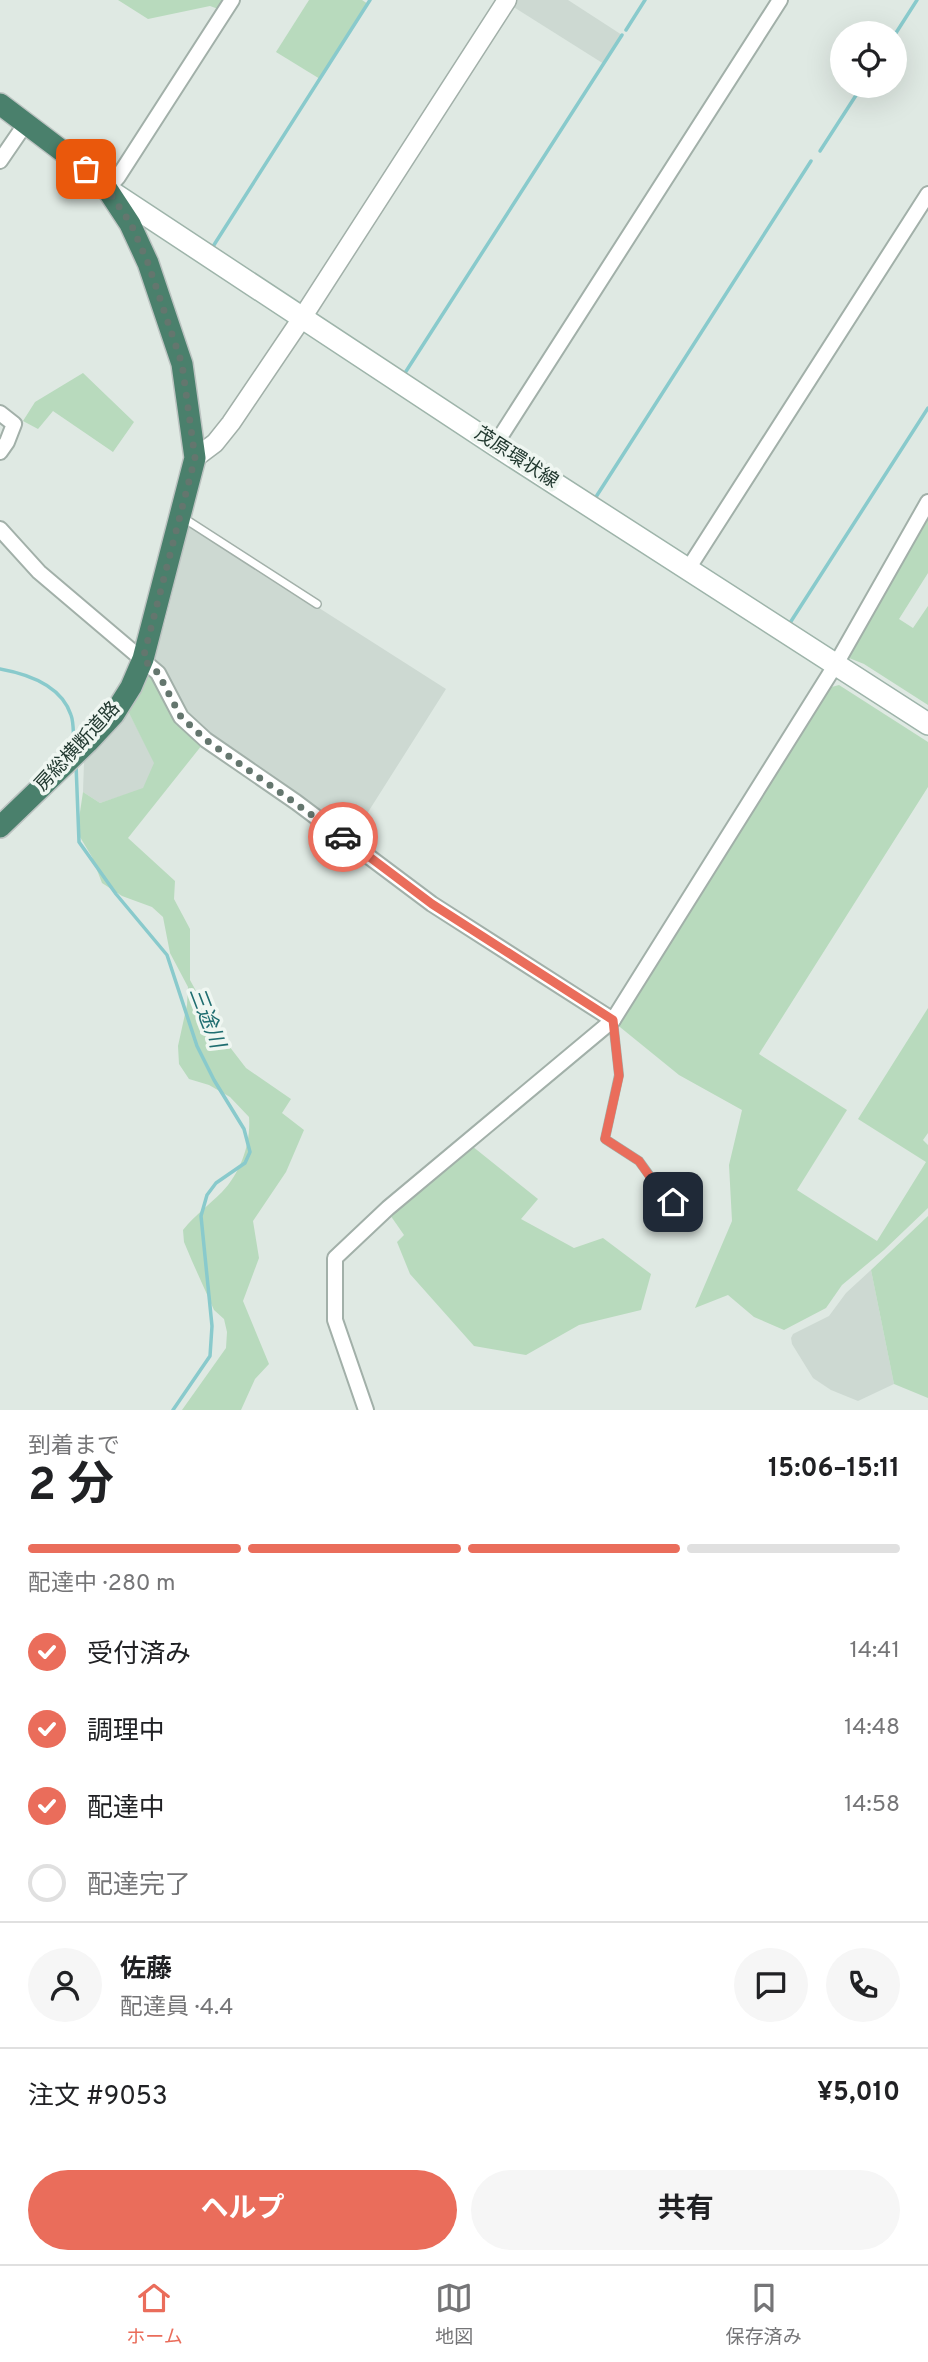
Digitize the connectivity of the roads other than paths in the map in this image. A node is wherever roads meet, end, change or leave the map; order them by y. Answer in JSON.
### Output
{"nodes":[{"id":1,"x":232,"y":0,"type":"edge"},
{"id":2,"x":507,"y":0,"type":"edge"},
{"id":3,"x":780,"y":0,"type":"edge"},
{"id":4,"x":0,"y":104,"type":"edge"},
{"id":5,"x":26,"y":123,"type":"junction"},
{"id":6,"x":0,"y":161,"type":"edge"},
{"id":7,"x":107,"y":189,"type":"junction"},
{"id":8,"x":928,"y":194,"type":"edge"},
{"id":9,"x":302,"y":318,"type":"junction"},
{"id":10,"x":0,"y":413,"type":"edge"},
{"id":11,"x":495,"y":445,"type":"junction"},
{"id":12,"x":0,"y":452,"type":"edge"},
{"id":13,"x":195,"y":458,"type":"junction"},
{"id":14,"x":928,"y":502,"type":"edge"},
{"id":15,"x":182,"y":517,"type":"junction"},
{"id":16,"x":0,"y":530,"type":"edge"},
{"id":17,"x":688,"y":569,"type":"junction"},
{"id":18,"x":317,"y":604,"type":"dead end"},
{"id":19,"x":143,"y":659,"type":"junction"},
{"id":20,"x":836,"y":664,"type":"junction"},
{"id":21,"x":928,"y":724,"type":"edge"},
{"id":22,"x":0,"y":827,"type":"edge"},
{"id":23,"x":613,"y":1020,"type":"junction"},
{"id":24,"x":692,"y":1219,"type":"dead end"},
{"id":25,"x":366,"y":1410,"type":"edge"}],
"edges":[{"from":1,"to":7,"type":"street"},
{"from":2,"to":9,"type":"street"},
{"from":3,"to":11,"type":"street"},
{"from":4,"to":5,"type":"highway","name":"房総横断道路"},
{"from":5,"to":6,"type":"street"},
{"from":5,"to":7,"type":"highway","name":"房総横断道路"},
{"from":7,"to":9,"type":"main road","name":"茂原環状線"},
{"from":7,"to":13,"type":"highway","name":"房総横断道路"},
{"from":8,"to":17,"type":"street"},
{"from":9,"to":11,"type":"main road","name":"茂原環状線"},
{"from":9,"to":13,"type":"street"},
{"from":10,"to":12,"type":"street"},
{"from":11,"to":17,"type":"main road","name":"茂原環状線"},
{"from":13,"to":15,"type":"highway","name":"房総横断道路"},
{"from":14,"to":20,"type":"street"},
{"from":15,"to":18,"type":"lane"},
{"from":15,"to":19,"type":"highway","name":"房総横断道路"},
{"from":16,"to":19,"type":"street"},
{"from":17,"to":20,"type":"main road","name":"茂原環状線"},
{"from":19,"to":22,"type":"highway","name":"房総横断道路"},
{"from":19,"to":23,"type":"street"},
{"from":20,"to":21,"type":"main road","name":"茂原環状線"},
{"from":20,"to":23,"type":"street"},
{"from":23,"to":24,"type":"lane"},
{"from":23,"to":25,"type":"street"}]}
